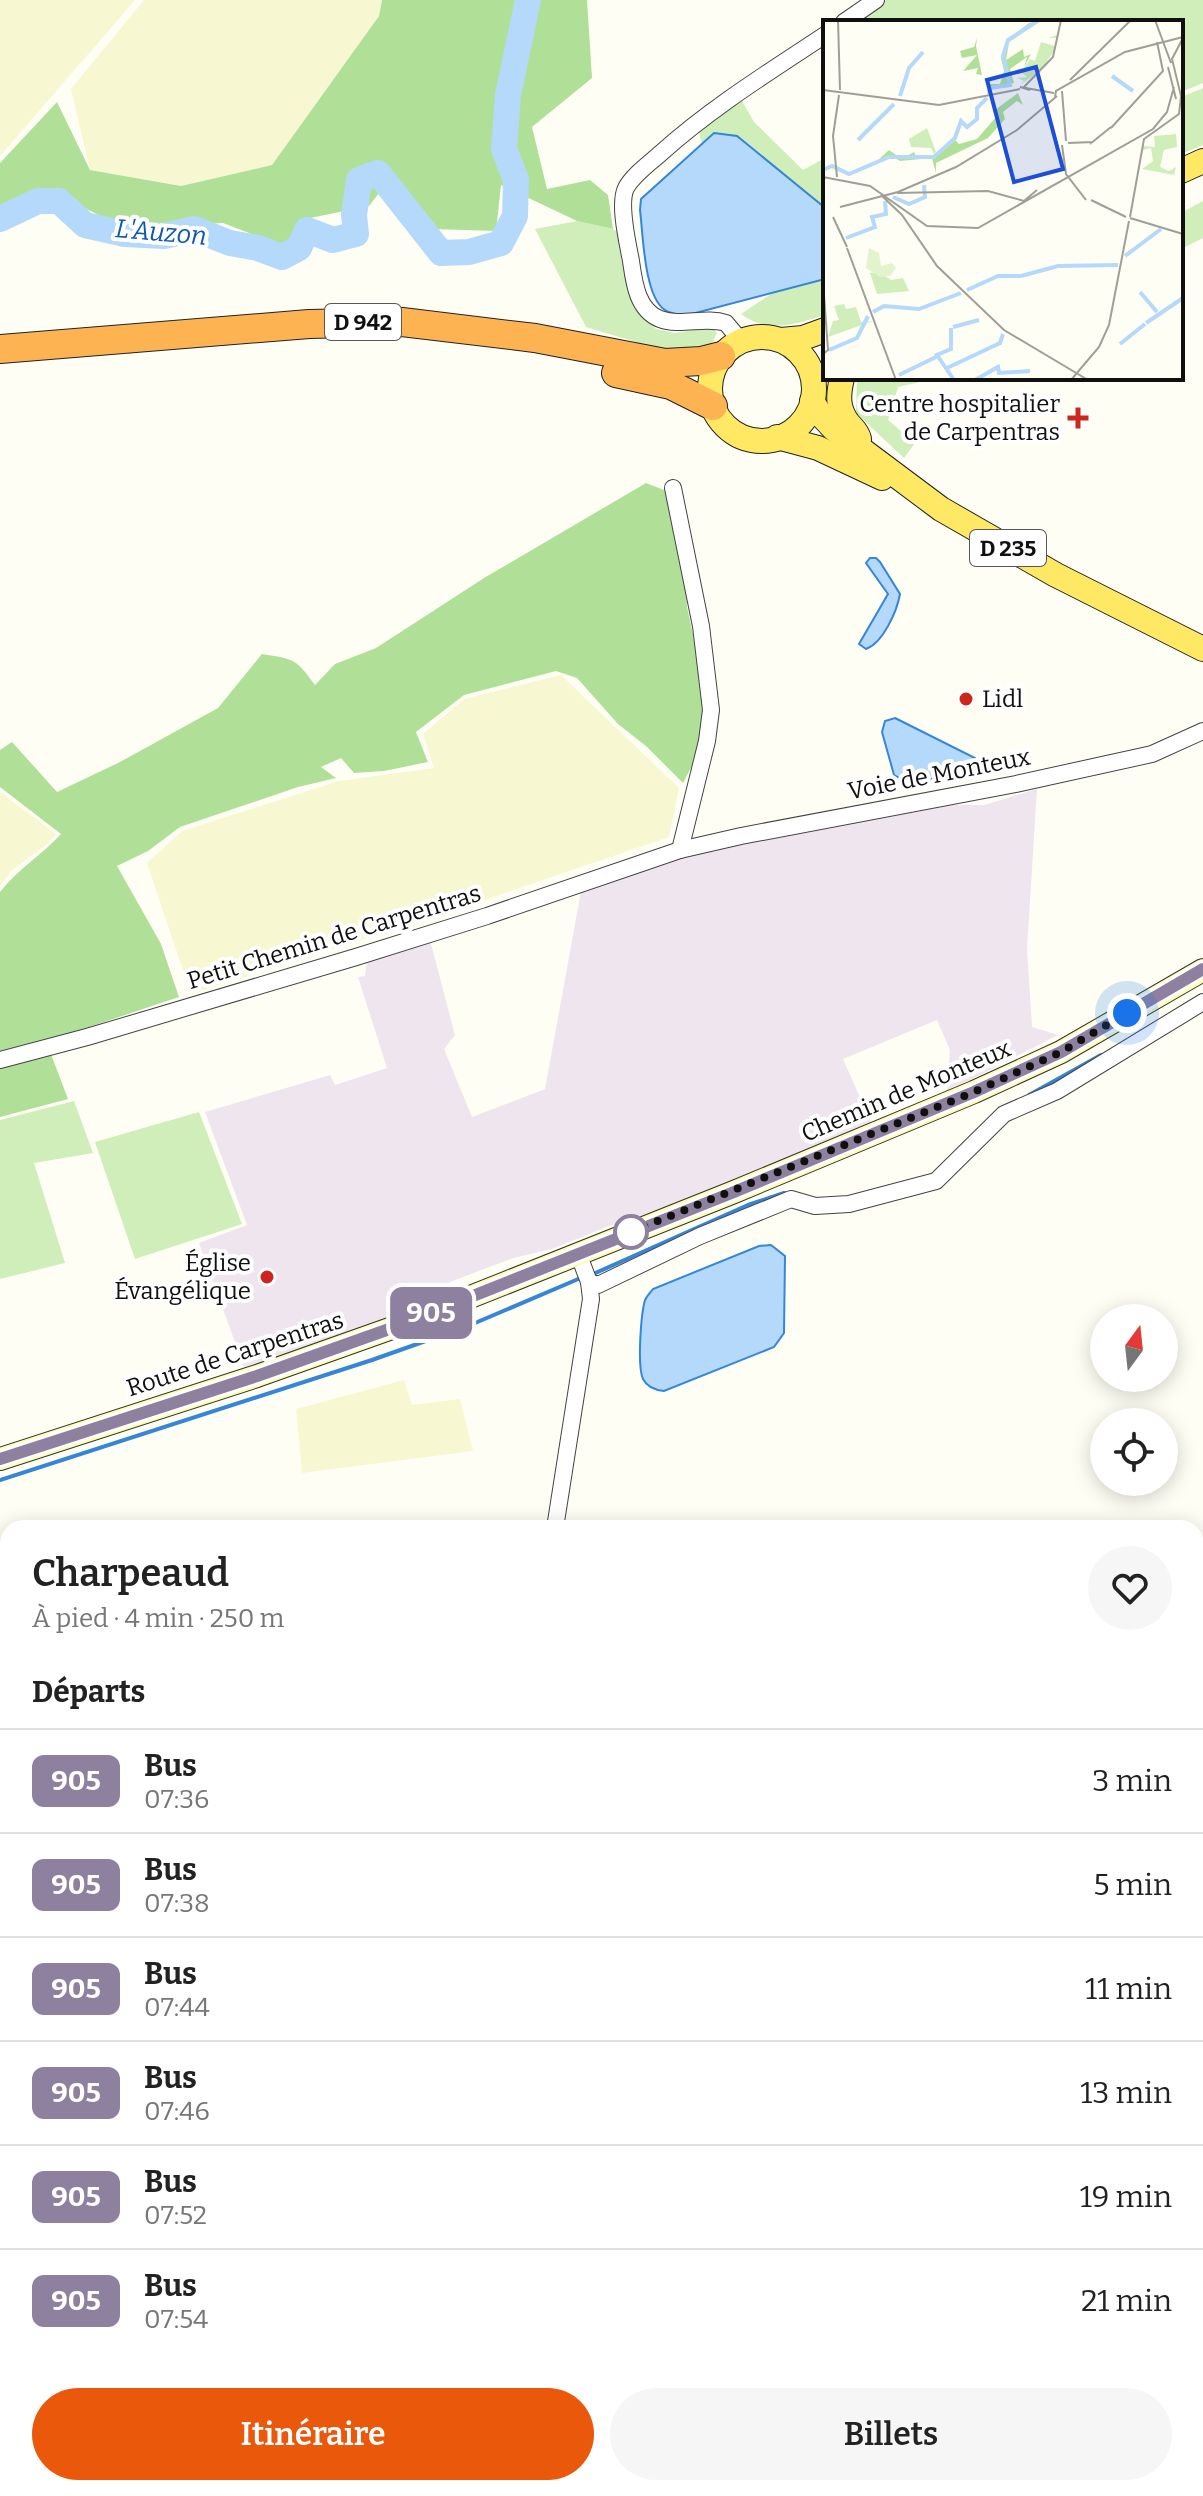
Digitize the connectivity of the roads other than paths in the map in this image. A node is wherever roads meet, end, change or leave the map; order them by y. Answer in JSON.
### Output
{"nodes":[{"id":1,"x":876,"y":0,"type":"edge"},
{"id":2,"x":847,"y":20,"type":"edge"},
{"id":3,"x":823,"y":36,"type":"edge"},
{"id":4,"x":1203,"y":161,"type":"edge"},
{"id":5,"x":1183,"y":170,"type":"edge"},
{"id":6,"x":1203,"y":178,"type":"edge"},
{"id":7,"x":1183,"y":186,"type":"edge"},
{"id":8,"x":823,"y":331,"type":"edge"},
{"id":9,"x":781,"y":340,"type":"junction"},
{"id":10,"x":731,"y":349,"type":"junction"},
{"id":11,"x":1,"y":358,"type":"edge"},
{"id":12,"x":823,"y":365,"type":"edge"},
{"id":13,"x":842,"y":380,"type":"edge"},
{"id":14,"x":813,"y":394,"type":"junction"},
{"id":15,"x":713,"y":406,"type":"junction"},
{"id":16,"x":777,"y":437,"type":"junction"},
{"id":17,"x":861,"y":449,"type":"junction"},
{"id":18,"x":673,"y":488,"type":"dead end"},
{"id":19,"x":920,"y":496,"type":"junction"},
{"id":20,"x":1199,"y":644,"type":"edge"},
{"id":21,"x":1203,"y":731,"type":"edge"},
{"id":22,"x":680,"y":850,"type":"junction"},
{"id":23,"x":1203,"y":970,"type":"edge"},
{"id":24,"x":1203,"y":1002,"type":"edge"},
{"id":25,"x":0,"y":1060,"type":"edge"},
{"id":26,"x":618,"y":1238,"type":"joint"},
{"id":27,"x":578,"y":1253,"type":"junction"},
{"id":28,"x":589,"y":1282,"type":"junction"},
{"id":29,"x":0,"y":1459,"type":"edge"},
{"id":30,"x":556,"y":1520,"type":"edge"}],
"edges":[{"from":1,"to":2,"type":"street"},
{"from":3,"to":10,"type":"street"},
{"from":4,"to":5,"type":"main road"},
{"from":6,"to":7,"type":"main road"},
{"from":8,"to":9,"type":"main road"},
{"from":9,"to":10,"type":"main road"},
{"from":9,"to":14,"type":"main road"},
{"from":10,"to":11,"type":"highway","number":"D 942"},
{"from":10,"to":15,"type":"main road"},
{"from":11,"to":15,"type":"highway","number":"D 942"},
{"from":12,"to":14,"type":"main road"},
{"from":13,"to":17,"type":"main road"},
{"from":14,"to":16,"type":"main road"},
{"from":14,"to":17,"type":"main road"},
{"from":15,"to":16,"type":"main road"},
{"from":16,"to":19,"type":"main road"},
{"from":17,"to":19,"type":"main road"},
{"from":18,"to":22,"type":"street"},
{"from":19,"to":20,"type":"main road","number":"D 235"},
{"from":21,"to":22,"type":"street","name":"Voie de Monteux"},
{"from":22,"to":25,"type":"street","name":"Petit Chemin de Carpentras"},
{"from":23,"to":26,"type":"main road","name":"Chemin de Monteux"},
{"from":24,"to":28,"type":"street"},
{"from":26,"to":27,"type":"main road","name":"Route de Carpentras"},
{"from":27,"to":28,"type":"street"},
{"from":27,"to":29,"type":"main road","name":"Route de Carpentras"},
{"from":28,"to":30,"type":"street"}]}
